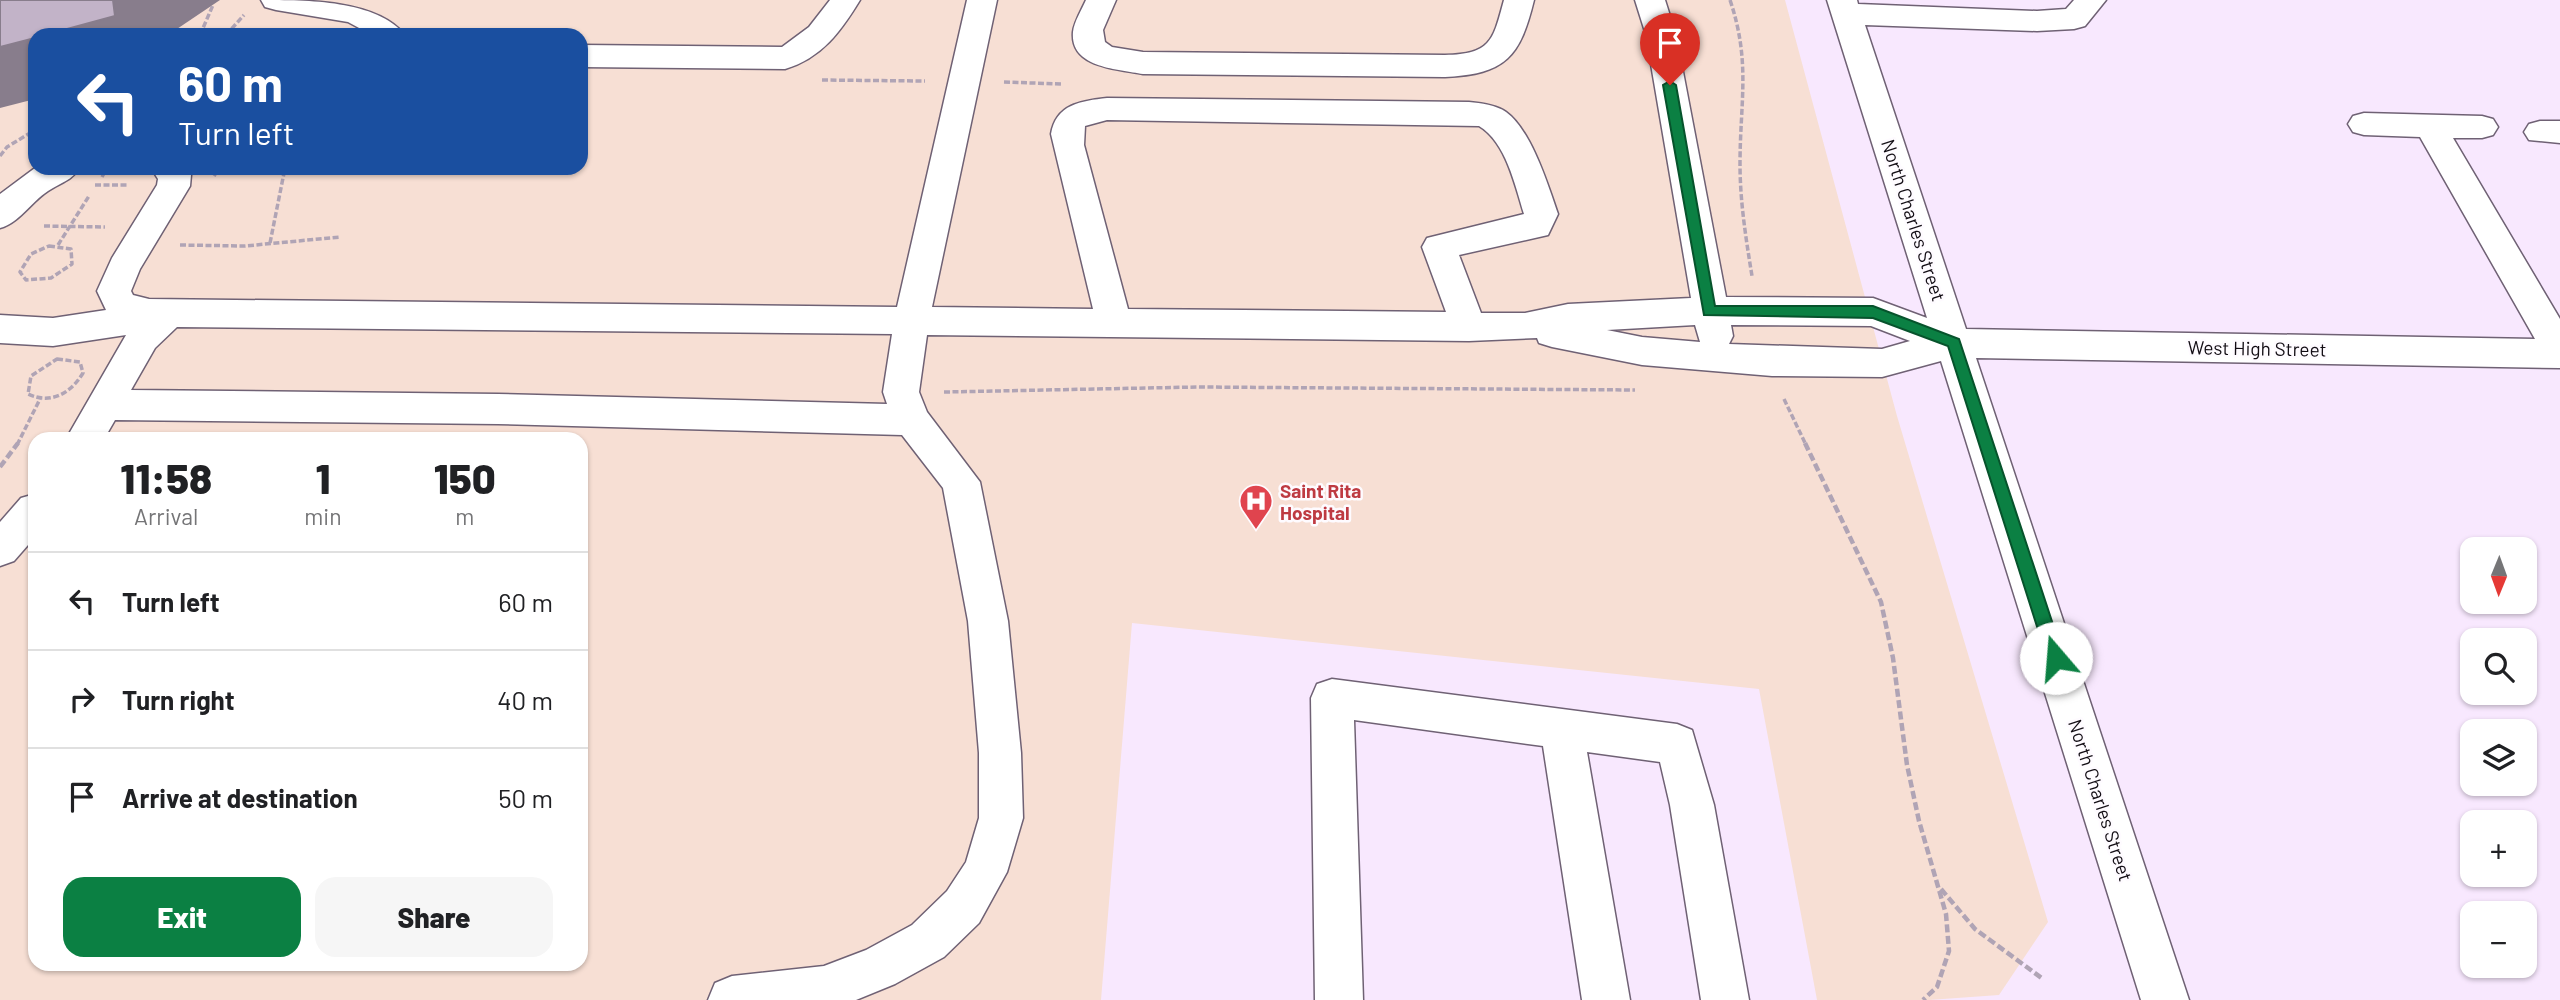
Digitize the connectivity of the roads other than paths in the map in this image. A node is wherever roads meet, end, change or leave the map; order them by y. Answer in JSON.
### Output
{"nodes":[{"id":1,"x":276,"y":0,"type":"edge"},
{"id":2,"x":845,"y":0,"type":"edge"},
{"id":3,"x":982,"y":0,"type":"edge"},
{"id":4,"x":1101,"y":0,"type":"edge"},
{"id":5,"x":1519,"y":0,"type":"edge"},
{"id":6,"x":1650,"y":0,"type":"edge"},
{"id":7,"x":2091,"y":0,"type":"edge"},
{"id":8,"x":1844,"y":7,"type":"edge"},
{"id":9,"x":385,"y":28,"type":"edge"},
{"id":10,"x":588,"y":56,"type":"edge"},
{"id":11,"x":2364,"y":124,"type":"dead end"},
{"id":12,"x":2430,"y":126,"type":"junction"},
{"id":13,"x":2482,"y":127,"type":"dead end"},
{"id":14,"x":74,"y":176,"type":"edge"},
{"id":15,"x":170,"y":177,"type":"edge"},
{"id":16,"x":0,"y":216,"type":"edge"},
{"id":17,"x":1709,"y":311,"type":"junction"},
{"id":18,"x":172,"y":313,"type":"junction"},
{"id":19,"x":912,"y":319,"type":"junction"},
{"id":20,"x":1114,"y":321,"type":"junction"},
{"id":21,"x":1469,"y":327,"type":"junction"},
{"id":22,"x":1525,"y":327,"type":"junction"},
{"id":23,"x":0,"y":329,"type":"edge"},
{"id":24,"x":1954,"y":343,"type":"junction"},
{"id":25,"x":2560,"y":353,"type":"edge"},
{"id":26,"x":1721,"y":358,"type":"junction"},
{"id":27,"x":106,"y":405,"type":"junction"},
{"id":28,"x":926,"y":406,"type":"junction"},
{"id":29,"x":89,"y":432,"type":"edge"},
{"id":30,"x":28,"y":518,"type":"edge"},
{"id":31,"x":0,"y":549,"type":"edge"},
{"id":32,"x":1562,"y":729,"type":"junction"},
{"id":33,"x":1722,"y":982,"type":"edge"},
{"id":34,"x":733,"y":1000,"type":"edge"},
{"id":35,"x":1339,"y":1000,"type":"edge"},
{"id":36,"x":1606,"y":1000,"type":"edge"},
{"id":37,"x":2165,"y":1000,"type":"edge"}],
"edges":[{"from":1,"to":9,"type":"street"},
{"from":2,"to":10,"type":"street"},
{"from":3,"to":19,"type":"street"},
{"from":4,"to":5,"type":"street"},
{"from":6,"to":17,"type":"street"},
{"from":7,"to":8,"type":"street"},
{"from":8,"to":24,"type":"street","name":"North Charles Street"},
{"from":11,"to":12,"type":"street"},
{"from":12,"to":13,"type":"street"},
{"from":12,"to":25,"type":"street"},
{"from":14,"to":16,"type":"street"},
{"from":15,"to":18,"type":"street"},
{"from":17,"to":22,"type":"street"},
{"from":17,"to":24,"type":"street"},
{"from":17,"to":26,"type":"street"},
{"from":18,"to":19,"type":"street"},
{"from":18,"to":23,"type":"street"},
{"from":18,"to":27,"type":"street"},
{"from":19,"to":20,"type":"street"},
{"from":19,"to":28,"type":"street"},
{"from":20,"to":21,"type":"street"},
{"from":20,"to":21,"type":"street"},
{"from":21,"to":22,"type":"street"},
{"from":22,"to":26,"type":"street"},
{"from":24,"to":25,"type":"street","name":"West High Street"},
{"from":24,"to":26,"type":"street"},
{"from":24,"to":37,"type":"street","name":"North Charles Street"},
{"from":27,"to":28,"type":"street"},
{"from":27,"to":29,"type":"street"},
{"from":28,"to":34,"type":"street"},
{"from":30,"to":31,"type":"street"},
{"from":32,"to":33,"type":"street"},
{"from":32,"to":35,"type":"street"},
{"from":32,"to":36,"type":"street"}]}
